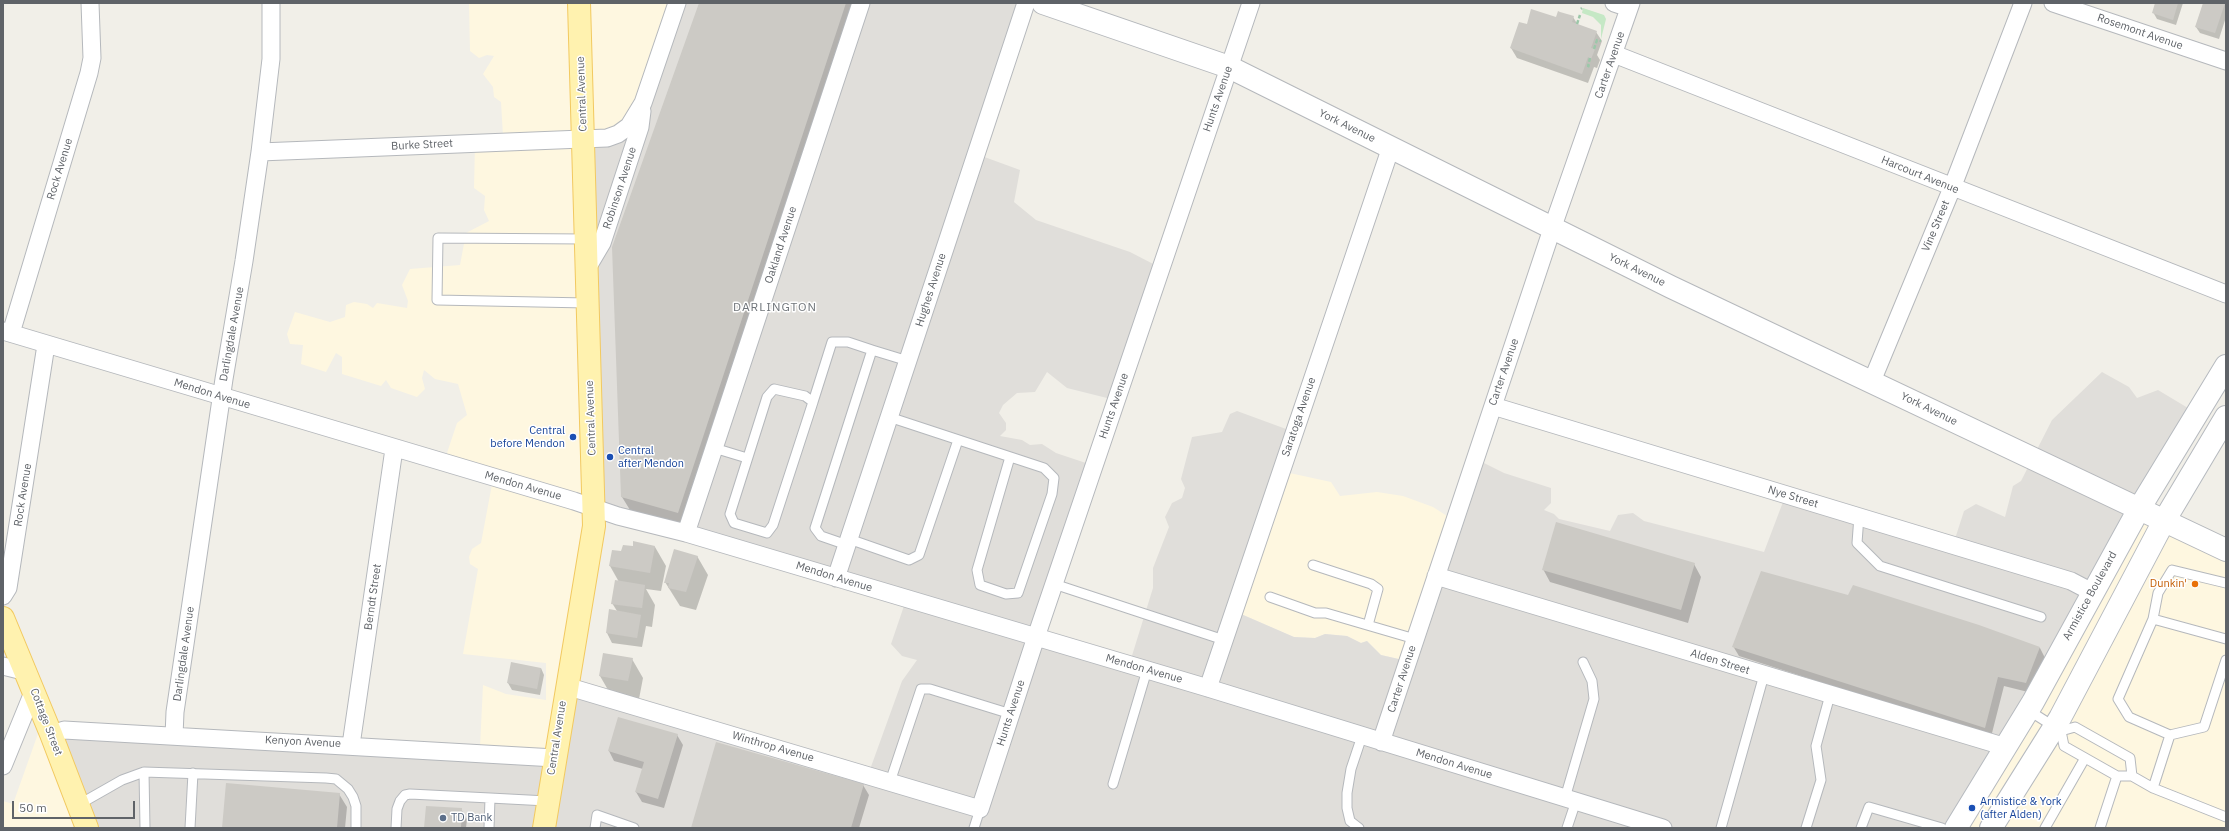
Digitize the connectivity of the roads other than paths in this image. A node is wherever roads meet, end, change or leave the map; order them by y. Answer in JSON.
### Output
{"nodes":[{"id":1,"x":90,"y":3,"type":"edge"},
{"id":2,"x":271,"y":3,"type":"edge"},
{"id":3,"x":579,"y":3,"type":"edge"},
{"id":4,"x":677,"y":3,"type":"edge"},
{"id":5,"x":861,"y":3,"type":"edge"},
{"id":6,"x":1026,"y":3,"type":"edge"},
{"id":7,"x":1043,"y":3,"type":"edge"},
{"id":8,"x":1251,"y":3,"type":"edge"},
{"id":9,"x":2023,"y":3,"type":"edge"},
{"id":10,"x":2053,"y":3,"type":"edge"},
{"id":11,"x":1625,"y":5,"type":"edge"},
{"id":12,"x":1614,"y":54,"type":"junction"},
{"id":13,"x":2226,"y":61,"type":"edge"},
{"id":14,"x":1229,"y":67,"type":"junction"},
{"id":15,"x":642,"y":103,"type":"junction"},
{"id":16,"x":584,"y":138,"type":"junction"},
{"id":17,"x":1391,"y":147,"type":"junction"},
{"id":18,"x":260,"y":152,"type":"junction"},
{"id":19,"x":1952,"y":188,"type":"junction"},
{"id":20,"x":1552,"y":229,"type":"junction"},
{"id":21,"x":586,"y":239,"type":"junction"},
{"id":22,"x":586,"y":270,"type":"junction"},
{"id":23,"x":2226,"y":294,"type":"edge"},
{"id":24,"x":587,"y":302,"type":"junction"},
{"id":25,"x":7,"y":332,"type":"edge"},
{"id":26,"x":46,"y":345,"type":"junction"},
{"id":27,"x":872,"y":350,"type":"junction"},
{"id":28,"x":908,"y":361,"type":"junction"},
{"id":29,"x":2226,"y":366,"type":"edge"},
{"id":30,"x":1872,"y":381,"type":"junction"},
{"id":31,"x":221,"y":397,"type":"junction"},
{"id":32,"x":813,"y":402,"type":"junction"},
{"id":33,"x":1493,"y":406,"type":"junction"},
{"id":34,"x":889,"y":417,"type":"junction"},
{"id":35,"x":2226,"y":417,"type":"edge"},
{"id":36,"x":958,"y":440,"type":"junction"},
{"id":37,"x":714,"y":448,"type":"junction"},
{"id":38,"x":394,"y":449,"type":"junction"},
{"id":39,"x":1010,"y":457,"type":"junction"},
{"id":40,"x":747,"y":458,"type":"junction"},
{"id":41,"x":594,"y":508,"type":"junction"},
{"id":42,"x":2139,"y":509,"type":"junction"},
{"id":43,"x":1859,"y":516,"type":"junction"},
{"id":44,"x":2164,"y":521,"type":"junction"},
{"id":45,"x":686,"y":533,"type":"junction"},
{"id":46,"x":848,"y":542,"type":"junction"},
{"id":47,"x":2226,"y":550,"type":"edge"},
{"id":48,"x":1313,"y":565,"type":"dead end"},
{"id":49,"x":1436,"y":576,"type":"junction"},
{"id":50,"x":836,"y":578,"type":"junction"},
{"id":51,"x":2226,"y":583,"type":"edge"},
{"id":52,"x":1054,"y":584,"type":"junction"},
{"id":53,"x":2092,"y":592,"type":"junction"},
{"id":54,"x":3,"y":596,"type":"edge"},
{"id":55,"x":1270,"y":597,"type":"dead end"},
{"id":56,"x":2041,"y":616,"type":"dead end"},
{"id":57,"x":3,"y":618,"type":"edge"},
{"id":58,"x":2153,"y":619,"type":"junction"},
{"id":59,"x":1368,"y":625,"type":"junction"},
{"id":60,"x":1036,"y":637,"type":"junction"},
{"id":61,"x":1415,"y":638,"type":"junction"},
{"id":62,"x":2226,"y":639,"type":"edge"},
{"id":63,"x":1224,"y":640,"type":"junction"},
{"id":64,"x":2226,"y":660,"type":"edge"},
{"id":65,"x":1583,"y":662,"type":"dead end"},
{"id":66,"x":3,"y":666,"type":"edge"},
{"id":67,"x":1147,"y":670,"type":"junction"},
{"id":68,"x":1764,"y":675,"type":"junction"},
{"id":69,"x":30,"y":681,"type":"junction"},
{"id":70,"x":566,"y":686,"type":"junction"},
{"id":71,"x":1208,"y":688,"type":"junction"},
{"id":72,"x":1830,"y":695,"type":"junction"},
{"id":73,"x":2028,"y":710,"type":"junction"},
{"id":74,"x":1011,"y":714,"type":"junction"},
{"id":75,"x":2057,"y":729,"type":"junction"},
{"id":76,"x":51,"y":734,"type":"junction"},
{"id":77,"x":2170,"y":735,"type":"junction"},
{"id":78,"x":174,"y":736,"type":"junction"},
{"id":79,"x":1362,"y":736,"type":"junction"},
{"id":80,"x":1381,"y":742,"type":"junction"},
{"id":81,"x":351,"y":745,"type":"junction"},
{"id":82,"x":2006,"y":747,"type":"junction"},
{"id":83,"x":555,"y":758,"type":"junction"},
{"id":84,"x":2085,"y":758,"type":"junction"},
{"id":85,"x":3,"y":766,"type":"edge"},
{"id":86,"x":144,"y":772,"type":"junction"},
{"id":87,"x":193,"y":773,"type":"junction"},
{"id":88,"x":2117,"y":776,"type":"junction"},
{"id":89,"x":2132,"y":776,"type":"junction"},
{"id":90,"x":890,"y":782,"type":"junction"},
{"id":91,"x":1113,"y":784,"type":"dead end"},
{"id":92,"x":2153,"y":788,"type":"junction"},
{"id":93,"x":490,"y":798,"type":"junction"},
{"id":94,"x":1570,"y":800,"type":"junction"},
{"id":95,"x":547,"y":801,"type":"junction"},
{"id":96,"x":78,"y":805,"type":"junction"},
{"id":97,"x":980,"y":809,"type":"junction"},
{"id":98,"x":2226,"y":817,"type":"edge"},
{"id":99,"x":1915,"y":824,"type":"edge"},
{"id":100,"x":87,"y":828,"type":"edge"},
{"id":101,"x":145,"y":828,"type":"edge"},
{"id":102,"x":190,"y":828,"type":"edge"},
{"id":103,"x":356,"y":828,"type":"edge"},
{"id":104,"x":396,"y":828,"type":"edge"},
{"id":105,"x":489,"y":828,"type":"edge"},
{"id":106,"x":544,"y":828,"type":"edge"},
{"id":107,"x":595,"y":828,"type":"edge"},
{"id":108,"x":634,"y":828,"type":"edge"},
{"id":109,"x":974,"y":828,"type":"edge"},
{"id":110,"x":1359,"y":828,"type":"edge"},
{"id":111,"x":1567,"y":828,"type":"edge"},
{"id":112,"x":1663,"y":828,"type":"edge"},
{"id":113,"x":1721,"y":828,"type":"edge"},
{"id":114,"x":1806,"y":828,"type":"edge"},
{"id":115,"x":1861,"y":828,"type":"edge"},
{"id":116,"x":1942,"y":828,"type":"edge"},
{"id":117,"x":1992,"y":828,"type":"edge"},
{"id":118,"x":2045,"y":828,"type":"edge"},
{"id":119,"x":2100,"y":828,"type":"edge"}],
"edges":[{"from":1,"to":25,"type":"street","name":"Rock Avenue"},
{"from":2,"to":18,"type":"street","name":"Darlingdale Avenue"},
{"from":3,"to":16,"type":"main road","name":"Central Avenue"},
{"from":4,"to":15,"type":"street","name":"Robinson Avenue"},
{"from":5,"to":37,"type":"street","name":"Oakland Avenue"},
{"from":6,"to":28,"type":"street","name":"Hughes Avenue"},
{"from":7,"to":14,"type":"street","name":"York Avenue"},
{"from":8,"to":14,"type":"street","name":"Hunts Avenue"},
{"from":9,"to":19,"type":"street","name":"Vine Street"},
{"from":10,"to":13,"type":"street","name":"Rosemont Avenue"},
{"from":11,"to":12,"type":"street","name":"Carter Avenue"},
{"from":12,"to":19,"type":"street","name":"Harcourt Avenue"},
{"from":12,"to":20,"type":"street","name":"Carter Avenue"},
{"from":14,"to":17,"type":"street","name":"York Avenue"},
{"from":14,"to":52,"type":"street","name":"Hunts Avenue"},
{"from":15,"to":16,"type":"street","name":"Robinson Avenue"},
{"from":15,"to":22,"type":"street","name":"Robinson Avenue"},
{"from":16,"to":18,"type":"street","name":"Burke Street"},
{"from":16,"to":21,"type":"main road","name":"Central Avenue"},
{"from":17,"to":20,"type":"street","name":"York Avenue"},
{"from":17,"to":63,"type":"street","name":"Saratoga Avenue"},
{"from":18,"to":31,"type":"street","name":"Darlingdale Avenue"},
{"from":19,"to":23,"type":"street","name":"Harcourt Avenue"},
{"from":19,"to":30,"type":"street","name":"Vine Street"},
{"from":20,"to":30,"type":"street","name":"York Avenue"},
{"from":20,"to":33,"type":"street","name":"Carter Avenue"},
{"from":21,"to":22,"type":"main road","name":"Central Avenue"},
{"from":21,"to":24,"type":"lane"},
{"from":22,"to":24,"type":"main road","name":"Central Avenue"},
{"from":24,"to":41,"type":"main road","name":"Central Avenue"},
{"from":25,"to":26,"type":"street","name":"Mendon Avenue"},
{"from":26,"to":31,"type":"street","name":"Mendon Avenue"},
{"from":26,"to":54,"type":"street","name":"Rock Avenue"},
{"from":27,"to":28,"type":"lane"},
{"from":27,"to":32,"type":"lane"},
{"from":27,"to":46,"type":"lane"},
{"from":28,"to":34,"type":"street","name":"Hughes Avenue"},
{"from":29,"to":42,"type":"street","name":"Armistice Boulevard"},
{"from":30,"to":42,"type":"street","name":"York Avenue"},
{"from":31,"to":38,"type":"street","name":"Mendon Avenue"},
{"from":31,"to":78,"type":"street","name":"Darlingdale Avenue"},
{"from":32,"to":40,"type":"lane"},
{"from":32,"to":40,"type":"lane"},
{"from":33,"to":43,"type":"street","name":"Nye Street"},
{"from":33,"to":49,"type":"street","name":"Carter Avenue"},
{"from":34,"to":36,"type":"lane"},
{"from":34,"to":46,"type":"street","name":"Hughes Avenue"},
{"from":35,"to":44,"type":"street"},
{"from":36,"to":39,"type":"lane"},
{"from":36,"to":46,"type":"lane"},
{"from":37,"to":40,"type":"lane"},
{"from":37,"to":45,"type":"street","name":"Oakland Avenue"},
{"from":38,"to":41,"type":"street","name":"Mendon Avenue"},
{"from":38,"to":81,"type":"street","name":"Berndt Street"},
{"from":39,"to":39,"type":"lane"},
{"from":41,"to":45,"type":"street","name":"Mendon Avenue"},
{"from":41,"to":70,"type":"main road","name":"Central Avenue"},
{"from":42,"to":44,"type":"street","name":"York Avenue"},
{"from":42,"to":53,"type":"street","name":"Armistice Boulevard"},
{"from":43,"to":53,"type":"street","name":"Nye Street"},
{"from":43,"to":56,"type":"lane"},
{"from":44,"to":47,"type":"street","name":"York Avenue"},
{"from":44,"to":75,"type":"street"},
{"from":45,"to":50,"type":"street","name":"Mendon Avenue"},
{"from":46,"to":50,"type":"street","name":"Hughes Avenue"},
{"from":48,"to":59,"type":"lane"},
{"from":49,"to":61,"type":"street","name":"Carter Avenue"},
{"from":49,"to":68,"type":"street","name":"Alden Street"},
{"from":50,"to":60,"type":"street","name":"Mendon Avenue"},
{"from":51,"to":58,"type":"lane"},
{"from":52,"to":60,"type":"street","name":"Hunts Avenue"},
{"from":52,"to":63,"type":"lane"},
{"from":53,"to":73,"type":"street","name":"Armistice Boulevard"},
{"from":55,"to":59,"type":"lane"},
{"from":57,"to":69,"type":"main road","name":"Cottage Street"},
{"from":58,"to":62,"type":"lane"},
{"from":58,"to":77,"type":"lane"},
{"from":59,"to":61,"type":"lane"},
{"from":60,"to":67,"type":"street","name":"Mendon Avenue"},
{"from":60,"to":74,"type":"street","name":"Hunts Avenue"},
{"from":61,"to":80,"type":"street","name":"Carter Avenue"},
{"from":63,"to":71,"type":"street","name":"Saratoga Avenue"},
{"from":64,"to":77,"type":"lane"},
{"from":65,"to":94,"type":"lane"},
{"from":66,"to":69,"type":"street"},
{"from":67,"to":71,"type":"street","name":"Mendon Avenue"},
{"from":67,"to":91,"type":"lane"},
{"from":68,"to":72,"type":"street","name":"Alden Street"},
{"from":68,"to":113,"type":"lane"},
{"from":69,"to":76,"type":"main road","name":"Cottage Street"},
{"from":69,"to":85,"type":"street"},
{"from":70,"to":83,"type":"main road","name":"Central Avenue"},
{"from":70,"to":90,"type":"street","name":"Winthrop Avenue"},
{"from":71,"to":79,"type":"street","name":"Mendon Avenue"},
{"from":72,"to":82,"type":"street","name":"Alden Street"},
{"from":72,"to":114,"type":"lane"},
{"from":73,"to":75,"type":"lane"},
{"from":73,"to":82,"type":"street","name":"Armistice Boulevard"},
{"from":74,"to":90,"type":"lane"},
{"from":74,"to":97,"type":"street","name":"Hunts Avenue"},
{"from":75,"to":84,"type":"lane"},
{"from":75,"to":89,"type":"lane"},
{"from":75,"to":117,"type":"street"},
{"from":76,"to":78,"type":"street","name":"Kenyon Avenue"},
{"from":76,"to":96,"type":"main road","name":"Cottage Street"},
{"from":77,"to":92,"type":"lane"},
{"from":78,"to":81,"type":"street","name":"Kenyon Avenue"},
{"from":79,"to":80,"type":"street","name":"Mendon Avenue"},
{"from":79,"to":110,"type":"lane"},
{"from":80,"to":94,"type":"street","name":"Mendon Avenue"},
{"from":81,"to":83,"type":"street","name":"Kenyon Avenue"},
{"from":82,"to":116,"type":"street","name":"Armistice Boulevard"},
{"from":83,"to":95,"type":"main road","name":"Central Avenue"},
{"from":84,"to":88,"type":"lane"},
{"from":84,"to":118,"type":"lane"},
{"from":86,"to":87,"type":"lane"},
{"from":86,"to":96,"type":"lane"},
{"from":86,"to":101,"type":"lane"},
{"from":87,"to":102,"type":"lane"},
{"from":87,"to":103,"type":"lane"},
{"from":88,"to":89,"type":"lane"},
{"from":88,"to":119,"type":"lane"},
{"from":89,"to":92,"type":"lane"},
{"from":90,"to":97,"type":"street","name":"Winthrop Avenue"},
{"from":92,"to":98,"type":"lane"},
{"from":93,"to":95,"type":"lane"},
{"from":93,"to":104,"type":"lane"},
{"from":93,"to":105,"type":"lane"},
{"from":94,"to":111,"type":"lane"},
{"from":94,"to":112,"type":"street","name":"Mendon Avenue"},
{"from":95,"to":106,"type":"main road","name":"Central Avenue"},
{"from":96,"to":100,"type":"main road","name":"Cottage Street"},
{"from":97,"to":109,"type":"lane"},
{"from":99,"to":115,"type":"lane"},
{"from":99,"to":116,"type":"lane"},
{"from":107,"to":108,"type":"lane"}]}
